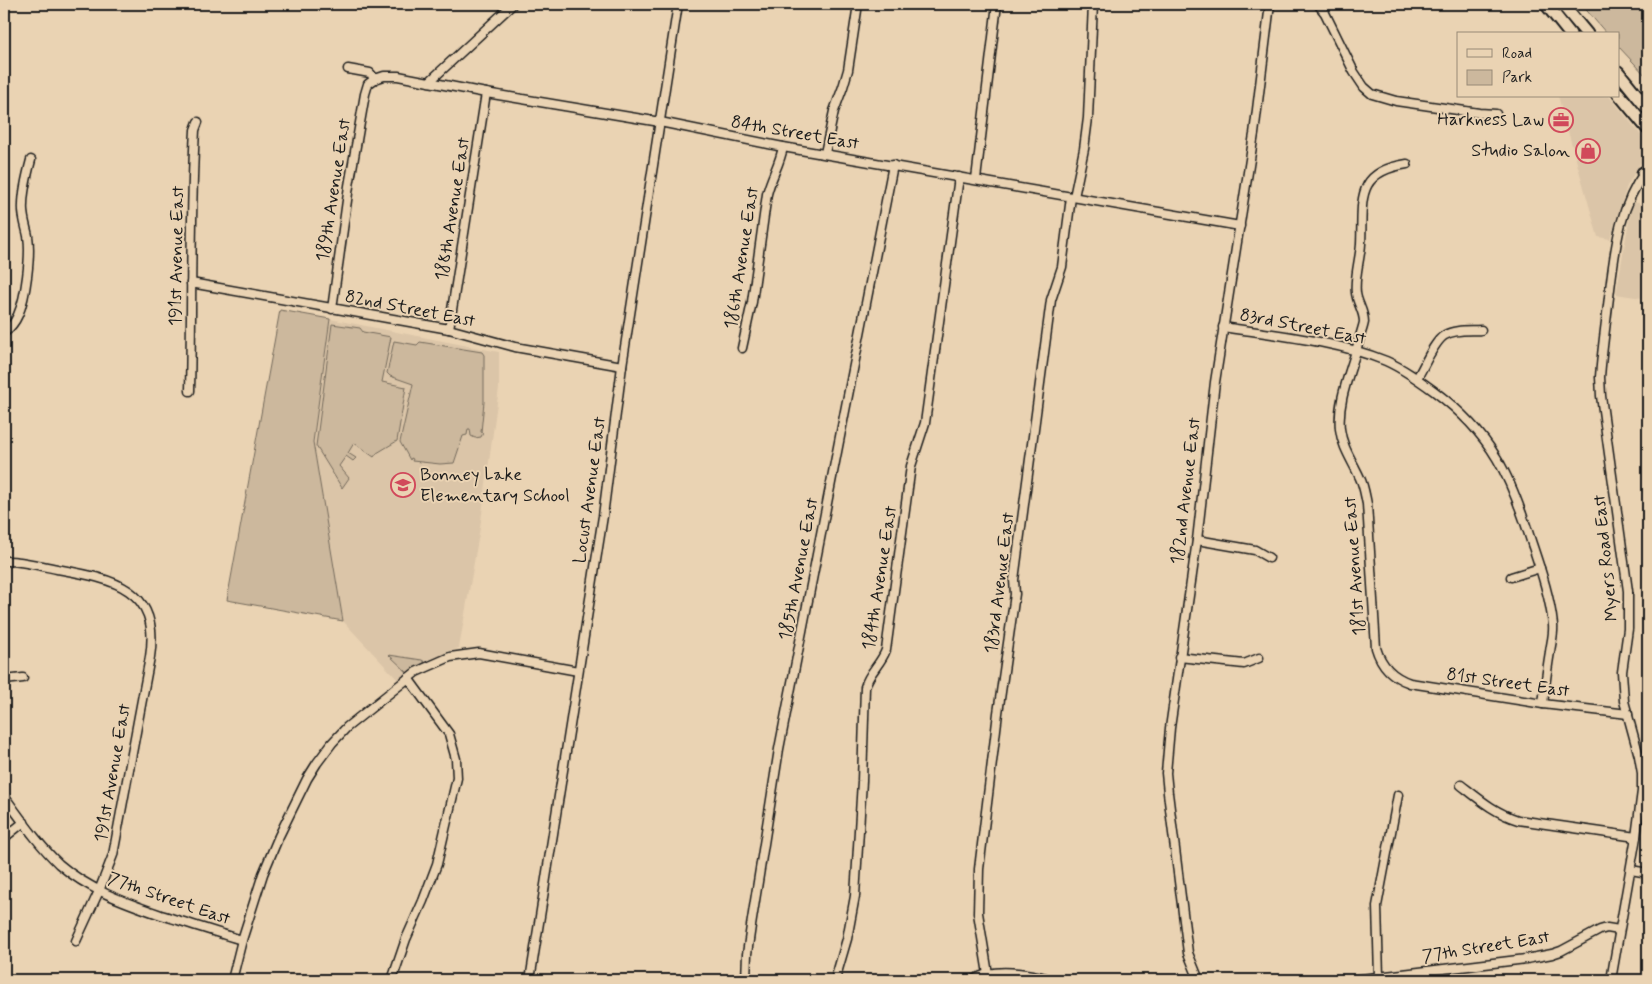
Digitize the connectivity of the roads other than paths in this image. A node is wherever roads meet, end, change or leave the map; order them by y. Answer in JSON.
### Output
{"nodes":[{"id":1,"x":513,"y":4,"type":"edge"},
{"id":2,"x":678,"y":4,"type":"edge"},
{"id":3,"x":858,"y":4,"type":"edge"},
{"id":4,"x":997,"y":4,"type":"edge"},
{"id":5,"x":1093,"y":4,"type":"edge"},
{"id":6,"x":1270,"y":4,"type":"edge"},
{"id":7,"x":1318,"y":4,"type":"edge"},
{"id":8,"x":1546,"y":4,"type":"edge"},
{"id":9,"x":1562,"y":4,"type":"edge"},
{"id":10,"x":1568,"y":32,"type":"edge"},
{"id":11,"x":1585,"y":32,"type":"edge"},
{"id":12,"x":348,"y":69,"type":"dead end"},
{"id":13,"x":1620,"y":74,"type":"edge"},
{"id":14,"x":375,"y":78,"type":"junction"},
{"id":15,"x":428,"y":82,"type":"junction"},
{"id":16,"x":486,"y":93,"type":"junction"},
{"id":17,"x":1620,"y":95,"type":"edge"},
{"id":18,"x":1648,"y":109,"type":"edge"},
{"id":19,"x":1496,"y":114,"type":"dead end"},
{"id":20,"x":198,"y":122,"type":"dead end"},
{"id":21,"x":660,"y":122,"type":"junction"},
{"id":22,"x":1648,"y":130,"type":"edge"},
{"id":23,"x":783,"y":147,"type":"junction"},
{"id":24,"x":825,"y":154,"type":"junction"},
{"id":25,"x":32,"y":160,"type":"dead end"},
{"id":26,"x":1407,"y":164,"type":"dead end"},
{"id":27,"x":893,"y":166,"type":"junction"},
{"id":28,"x":1647,"y":170,"type":"edge"},
{"id":29,"x":959,"y":177,"type":"junction"},
{"id":30,"x":976,"y":180,"type":"junction"},
{"id":31,"x":1073,"y":197,"type":"junction"},
{"id":32,"x":1240,"y":226,"type":"junction"},
{"id":33,"x":191,"y":283,"type":"junction"},
{"id":34,"x":332,"y":309,"type":"junction"},
{"id":35,"x":1223,"y":327,"type":"junction"},
{"id":36,"x":450,"y":329,"type":"junction"},
{"id":37,"x":1481,"y":330,"type":"dead end"},
{"id":38,"x":4,"y":333,"type":"edge"},
{"id":39,"x":742,"y":348,"type":"dead end"},
{"id":40,"x":1356,"y":351,"type":"junction"},
{"id":41,"x":622,"y":366,"type":"junction"},
{"id":42,"x":1417,"y":378,"type":"junction"},
{"id":43,"x":190,"y":391,"type":"dead end"},
{"id":44,"x":1197,"y":540,"type":"junction"},
{"id":45,"x":1269,"y":558,"type":"dead end"},
{"id":46,"x":4,"y":561,"type":"edge"},
{"id":47,"x":1540,"y":568,"type":"junction"},
{"id":48,"x":1511,"y":577,"type":"dead end"},
{"id":49,"x":1179,"y":657,"type":"junction"},
{"id":50,"x":1259,"y":658,"type":"dead end"},
{"id":51,"x":1387,"y":669,"type":"joint"},
{"id":52,"x":578,"y":671,"type":"junction"},
{"id":53,"x":22,"y":678,"type":"dead end"},
{"id":54,"x":408,"y":678,"type":"junction"},
{"id":55,"x":4,"y":680,"type":"edge"},
{"id":56,"x":1542,"y":704,"type":"junction"},
{"id":57,"x":1628,"y":714,"type":"junction"},
{"id":58,"x":1461,"y":785,"type":"dead end"},
{"id":59,"x":1398,"y":795,"type":"dead end"},
{"id":60,"x":4,"y":796,"type":"edge"},
{"id":61,"x":24,"y":822,"type":"junction"},
{"id":62,"x":1636,"y":837,"type":"junction"},
{"id":63,"x":4,"y":838,"type":"edge"},
{"id":64,"x":1631,"y":870,"type":"junction"},
{"id":65,"x":1648,"y":873,"type":"edge"},
{"id":66,"x":99,"y":892,"type":"junction"},
{"id":67,"x":1619,"y":930,"type":"junction"},
{"id":68,"x":242,"y":940,"type":"junction"},
{"id":69,"x":76,"y":941,"type":"dead end"},
{"id":70,"x":532,"y":968,"type":"junction"},
{"id":71,"x":988,"y":974,"type":"junction"},
{"id":72,"x":1379,"y":977,"type":"junction"},
{"id":73,"x":232,"y":980,"type":"edge"},
{"id":74,"x":392,"y":980,"type":"edge"},
{"id":75,"x":530,"y":980,"type":"edge"},
{"id":76,"x":534,"y":980,"type":"edge"},
{"id":77,"x":746,"y":980,"type":"edge"},
{"id":78,"x":835,"y":980,"type":"edge"},
{"id":79,"x":973,"y":980,"type":"edge"},
{"id":80,"x":1052,"y":980,"type":"edge"},
{"id":81,"x":1198,"y":980,"type":"edge"},
{"id":82,"x":1353,"y":980,"type":"edge"},
{"id":83,"x":1611,"y":980,"type":"edge"}],
"edges":[{"from":1,"to":15,"type":"street"},
{"from":2,"to":21,"type":"street","name":"Locust Avenue East"},
{"from":3,"to":24,"type":"street"},
{"from":4,"to":30,"type":"street"},
{"from":5,"to":31,"type":"street","name":"183rd Avenue East"},
{"from":6,"to":32,"type":"street","name":"182nd Avenue East"},
{"from":7,"to":19,"type":"street"},
{"from":8,"to":10,"type":"highway"},
{"from":9,"to":11,"type":"highway"},
{"from":12,"to":14,"type":"street","name":"84th Street East"},
{"from":13,"to":18,"type":"highway"},
{"from":14,"to":15,"type":"street","name":"84th Street East"},
{"from":14,"to":34,"type":"street","name":"189th Avenue East"},
{"from":15,"to":16,"type":"street","name":"84th Street East"},
{"from":16,"to":21,"type":"street","name":"84th Street East"},
{"from":16,"to":36,"type":"street","name":"188th Avenue East"},
{"from":17,"to":22,"type":"highway"},
{"from":20,"to":33,"type":"street","name":"191st Avenue East"},
{"from":21,"to":23,"type":"street","name":"84th Street East"},
{"from":21,"to":41,"type":"street","name":"Locust Avenue East"},
{"from":23,"to":24,"type":"street","name":"84th Street East"},
{"from":23,"to":39,"type":"street","name":"186th Avenue East"},
{"from":24,"to":27,"type":"street","name":"84th Street East"},
{"from":25,"to":38,"type":"street"},
{"from":26,"to":40,"type":"street","name":"181st Avenue East"},
{"from":27,"to":29,"type":"street","name":"84th Street East"},
{"from":27,"to":77,"type":"street","name":"185th Avenue East"},
{"from":28,"to":57,"type":"street","name":"Myers Road East"},
{"from":29,"to":30,"type":"street","name":"84th Street East"},
{"from":29,"to":78,"type":"street","name":"184th Avenue East"},
{"from":30,"to":31,"type":"street","name":"84th Street East"},
{"from":31,"to":32,"type":"street","name":"84th Street East"},
{"from":31,"to":71,"type":"street","name":"183rd Avenue East"},
{"from":32,"to":35,"type":"street","name":"182nd Avenue East"},
{"from":33,"to":34,"type":"street","name":"82nd Street East"},
{"from":33,"to":43,"type":"street","name":"191st Avenue East"},
{"from":34,"to":36,"type":"street","name":"82nd Street East"},
{"from":35,"to":40,"type":"street","name":"83rd Street East"},
{"from":35,"to":44,"type":"street","name":"182nd Avenue East"},
{"from":36,"to":41,"type":"street","name":"82nd Street East"},
{"from":37,"to":42,"type":"street"},
{"from":40,"to":42,"type":"street","name":"83rd Street East"},
{"from":40,"to":51,"type":"street","name":"181st Avenue East"},
{"from":41,"to":52,"type":"street","name":"Locust Avenue East"},
{"from":42,"to":47,"type":"street","name":"83rd Street East"},
{"from":44,"to":45,"type":"street"},
{"from":44,"to":49,"type":"street","name":"182nd Avenue East"},
{"from":46,"to":66,"type":"street","name":"191st Avenue East"},
{"from":47,"to":48,"type":"street"},
{"from":47,"to":56,"type":"street","name":"83rd Street East"},
{"from":49,"to":50,"type":"street"},
{"from":49,"to":81,"type":"street","name":"182nd Avenue East"},
{"from":51,"to":56,"type":"street","name":"81st Street East"},
{"from":52,"to":54,"type":"street"},
{"from":52,"to":70,"type":"street","name":"Locust Avenue East"},
{"from":53,"to":55,"type":"street"},
{"from":54,"to":68,"type":"street"},
{"from":54,"to":74,"type":"street"},
{"from":56,"to":57,"type":"street","name":"81st Street East"},
{"from":57,"to":62,"type":"street","name":"Myers Road East"},
{"from":58,"to":62,"type":"street"},
{"from":59,"to":72,"type":"street"},
{"from":60,"to":61,"type":"street","name":"77th Street East"},
{"from":61,"to":63,"type":"street"},
{"from":61,"to":66,"type":"street","name":"77th Street East"},
{"from":62,"to":64,"type":"street","name":"Myers Road East"},
{"from":64,"to":65,"type":"street"},
{"from":64,"to":67,"type":"street","name":"Myers Road East"},
{"from":66,"to":68,"type":"street","name":"77th Street East"},
{"from":66,"to":69,"type":"street","name":"191st Avenue East"},
{"from":67,"to":72,"type":"street","name":"77th Street East"},
{"from":67,"to":83,"type":"street","name":"Myers Road East"},
{"from":68,"to":73,"type":"street"},
{"from":70,"to":75,"type":"street","name":"Locust Avenue East"},
{"from":70,"to":76,"type":"street"},
{"from":71,"to":79,"type":"street"},
{"from":71,"to":80,"type":"street"},
{"from":72,"to":82,"type":"street","name":"77th Street East"}]}
